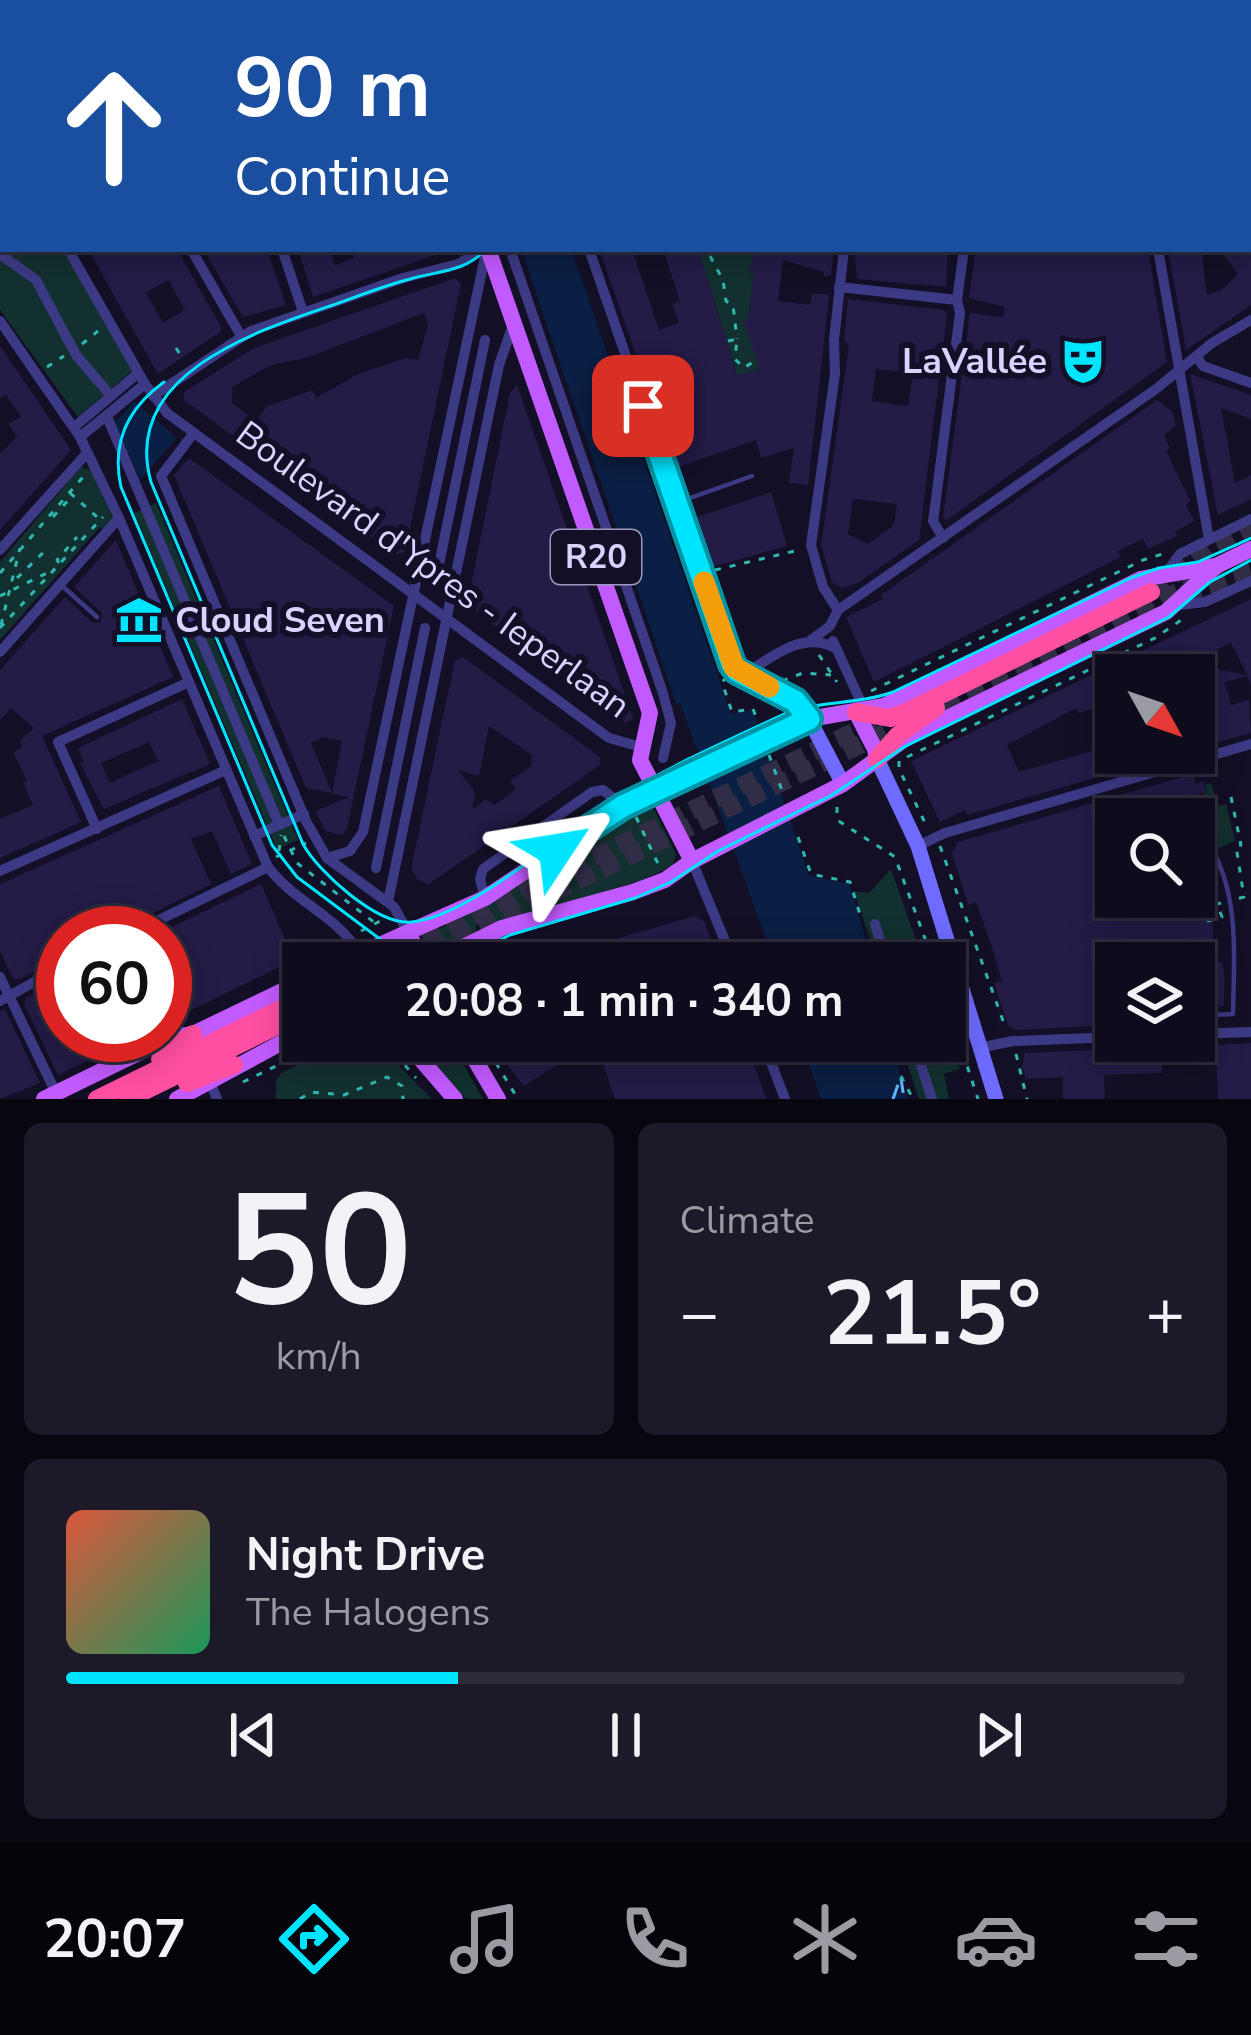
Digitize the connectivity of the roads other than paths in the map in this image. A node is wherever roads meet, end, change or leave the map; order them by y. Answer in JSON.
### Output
{"nodes":[{"id":1,"x":70,"y":252,"type":"edge"},
{"id":2,"x":193,"y":252,"type":"edge"},
{"id":3,"x":283,"y":252,"type":"edge"},
{"id":4,"x":481,"y":252,"type":"edge"},
{"id":5,"x":486,"y":252,"type":"edge"},
{"id":6,"x":488,"y":252,"type":"edge"},
{"id":7,"x":511,"y":252,"type":"edge"},
{"id":8,"x":590,"y":252,"type":"edge"},
{"id":9,"x":844,"y":252,"type":"edge"},
{"id":10,"x":964,"y":252,"type":"edge"},
{"id":11,"x":1160,"y":252,"type":"edge"},
{"id":12,"x":0,"y":254,"type":"edge"},
{"id":13,"x":839,"y":287,"type":"junction"},
{"id":14,"x":957,"y":300,"type":"junction"},
{"id":15,"x":304,"y":312,"type":"junction"},
{"id":16,"x":515,"y":320,"type":"junction"},
{"id":17,"x":1251,"y":320,"type":"edge"},
{"id":18,"x":0,"y":321,"type":"edge"},
{"id":19,"x":241,"y":336,"type":"junction"},
{"id":20,"x":485,"y":340,"type":"dead end"},
{"id":21,"x":1196,"y":356,"type":"junction"},
{"id":22,"x":1180,"y":369,"type":"junction"},
{"id":23,"x":1251,"y":383,"type":"edge"},
{"id":24,"x":145,"y":385,"type":"junction"},
{"id":25,"x":106,"y":408,"type":"junction"},
{"id":26,"x":79,"y":423,"type":"dead end"},
{"id":27,"x":194,"y":434,"type":"junction"},
{"id":28,"x":80,"y":437,"type":"junction"},
{"id":29,"x":87,"y":453,"type":"junction"},
{"id":30,"x":752,"y":476,"type":"dead end"},
{"id":31,"x":676,"y":503,"type":"junction"},
{"id":32,"x":108,"y":518,"type":"junction"},
{"id":33,"x":1251,"y":519,"type":"edge"},
{"id":34,"x":943,"y":538,"type":"junction"},
{"id":35,"x":1210,"y":539,"type":"junction"},
{"id":36,"x":1251,"y":549,"type":"edge"},
{"id":37,"x":0,"y":550,"type":"edge"},
{"id":38,"x":1216,"y":566,"type":"junction"},
{"id":39,"x":1166,"y":573,"type":"junction"},
{"id":40,"x":1251,"y":581,"type":"edge"},
{"id":41,"x":60,"y":584,"type":"junction"},
{"id":42,"x":435,"y":584,"type":"dead end"},
{"id":43,"x":413,"y":593,"type":"junction"},
{"id":44,"x":1160,"y":600,"type":"junction"},
{"id":45,"x":838,"y":610,"type":"junction"},
{"id":46,"x":97,"y":617,"type":"dead end"},
{"id":47,"x":447,"y":619,"type":"junction"},
{"id":48,"x":830,"y":626,"type":"junction"},
{"id":49,"x":425,"y":628,"type":"dead end"},
{"id":50,"x":810,"y":646,"type":"junction"},
{"id":51,"x":836,"y":647,"type":"junction"},
{"id":52,"x":0,"y":652,"type":"edge"},
{"id":53,"x":744,"y":675,"type":"junction"},
{"id":54,"x":189,"y":682,"type":"junction"},
{"id":55,"x":860,"y":700,"type":"junction"},
{"id":56,"x":809,"y":719,"type":"junction"},
{"id":57,"x":1251,"y":744,"type":"edge"},
{"id":58,"x":641,"y":747,"type":"junction"},
{"id":59,"x":663,"y":758,"type":"dead end"},
{"id":60,"x":877,"y":759,"type":"junction"},
{"id":61,"x":226,"y":770,"type":"junction"},
{"id":62,"x":836,"y":787,"type":"junction"},
{"id":63,"x":657,"y":791,"type":"junction"},
{"id":64,"x":626,"y":805,"type":"junction"},
{"id":65,"x":304,"y":814,"type":"junction"},
{"id":66,"x":280,"y":826,"type":"road end"},
{"id":67,"x":97,"y":829,"type":"junction"},
{"id":68,"x":254,"y":836,"type":"junction"},
{"id":69,"x":918,"y":846,"type":"junction"},
{"id":70,"x":1215,"y":851,"type":"edge"},
{"id":71,"x":327,"y":858,"type":"junction"},
{"id":72,"x":692,"y":861,"type":"junction"},
{"id":73,"x":268,"y":867,"type":"junction"},
{"id":74,"x":376,"y":868,"type":"dead end"},
{"id":75,"x":0,"y":871,"type":"edge"},
{"id":76,"x":485,"y":898,"type":"junction"},
{"id":77,"x":388,"y":902,"type":"junction"},
{"id":78,"x":188,"y":906,"type":"edge"},
{"id":79,"x":868,"y":923,"type":"road end"},
{"id":80,"x":409,"y":934,"type":"junction"},
{"id":81,"x":353,"y":942,"type":"edge"},
{"id":82,"x":394,"y":942,"type":"edge"},
{"id":83,"x":414,"y":942,"type":"edge"},
{"id":84,"x":472,"y":942,"type":"edge"},
{"id":85,"x":725,"y":942,"type":"edge"},
{"id":86,"x":877,"y":942,"type":"edge"},
{"id":87,"x":0,"y":976,"type":"edge"},
{"id":88,"x":36,"y":981,"type":"edge"},
{"id":89,"x":282,"y":991,"type":"edge"},
{"id":90,"x":4,"y":998,"type":"edge"},
{"id":91,"x":282,"y":1009,"type":"edge"},
{"id":92,"x":1227,"y":1014,"type":"junction"},
{"id":93,"x":1215,"y":1015,"type":"edge"},
{"id":94,"x":282,"y":1023,"type":"edge"},
{"id":95,"x":1251,"y":1031,"type":"edge"},
{"id":96,"x":1228,"y":1032,"type":"junction"},
{"id":97,"x":1215,"y":1033,"type":"edge"},
{"id":98,"x":193,"y":1034,"type":"junction"},
{"id":99,"x":1095,"y":1038,"type":"edge"},
{"id":100,"x":282,"y":1041,"type":"edge"},
{"id":101,"x":979,"y":1048,"type":"junction"},
{"id":102,"x":423,"y":1062,"type":"edge"},
{"id":103,"x":476,"y":1062,"type":"edge"},
{"id":104,"x":772,"y":1062,"type":"edge"},
{"id":105,"x":920,"y":1062,"type":"edge"},
{"id":106,"x":234,"y":1065,"type":"junction"},
{"id":107,"x":153,"y":1087,"type":"junction"},
{"id":108,"x":128,"y":1091,"type":"edge"},
{"id":109,"x":214,"y":1091,"type":"edge"},
{"id":110,"x":50,"y":1096,"type":"edge"},
{"id":111,"x":97,"y":1099,"type":"edge"},
{"id":112,"x":177,"y":1099,"type":"edge"},
{"id":113,"x":454,"y":1099,"type":"edge"},
{"id":114,"x":498,"y":1099,"type":"edge"},
{"id":115,"x":785,"y":1099,"type":"edge"},
{"id":116,"x":932,"y":1099,"type":"edge"},
{"id":117,"x":996,"y":1099,"type":"edge"}],
"edges":[{"from":1,"to":24,"type":"street","name":"Boulevard d'Ypres - Ieperlaan"},
{"from":2,"to":19,"type":"street"},
{"from":3,"to":15,"type":"street"},
{"from":4,"to":15,"type":"street"},
{"from":5,"to":43,"type":"street"},
{"from":6,"to":16,"type":"main road","number":"R20"},
{"from":7,"to":59,"type":"street","number":"R20"},
{"from":8,"to":31,"type":"street"},
{"from":9,"to":13,"type":"street"},
{"from":10,"to":14,"type":"street"},
{"from":11,"to":22,"type":"street"},
{"from":12,"to":25,"type":"street"},
{"from":13,"to":14,"type":"street"},
{"from":13,"to":45,"type":"street"},
{"from":14,"to":34,"type":"street"},
{"from":15,"to":19,"type":"street"},
{"from":16,"to":47,"type":"street"},
{"from":16,"to":58,"type":"main road","number":"R20"},
{"from":17,"to":21,"type":"street"},
{"from":18,"to":28,"type":"street"},
{"from":19,"to":24,"type":"street"},
{"from":20,"to":42,"type":"street"},
{"from":21,"to":22,"type":"street"},
{"from":21,"to":23,"type":"street"},
{"from":22,"to":34,"type":"street"},
{"from":22,"to":35,"type":"street"},
{"from":24,"to":25,"type":"street"},
{"from":24,"to":27,"type":"street","name":"Boulevard d'Ypres - Ieperlaan"},
{"from":24,"to":28,"type":"street"},
{"from":25,"to":26,"type":"street"},
{"from":25,"to":66,"type":"street"},
{"from":27,"to":43,"type":"street","name":"Boulevard d'Ypres - Ieperlaan"},
{"from":27,"to":65,"type":"street"},
{"from":28,"to":29,"type":"street"},
{"from":29,"to":32,"type":"street"},
{"from":29,"to":37,"type":"street"},
{"from":30,"to":31,"type":"lane"},
{"from":31,"to":53,"type":"street"},
{"from":32,"to":41,"type":"street"},
{"from":32,"to":54,"type":"street"},
{"from":33,"to":35,"type":"street"},
{"from":34,"to":45,"type":"street"},
{"from":35,"to":39,"type":"street"},
{"from":36,"to":38,"type":"main road"},
{"from":38,"to":39,"type":"main road"},
{"from":38,"to":44,"type":"main road"},
{"from":39,"to":55,"type":"main road"},
{"from":40,"to":44,"type":"street"},
{"from":41,"to":46,"type":"lane"},
{"from":41,"to":52,"type":"street"},
{"from":43,"to":47,"type":"street","name":"Boulevard d'Ypres - Ieperlaan"},
{"from":43,"to":71,"type":"street"},
{"from":44,"to":55,"type":"highway"},
{"from":44,"to":60,"type":"main road"},
{"from":44,"to":60,"type":"highway"},
{"from":45,"to":48,"type":"street"},
{"from":47,"to":58,"type":"street","name":"Boulevard d'Ypres - Ieperlaan"},
{"from":47,"to":77,"type":"street"},
{"from":48,"to":50,"type":"street"},
{"from":48,"to":51,"type":"street"},
{"from":49,"to":74,"type":"street"},
{"from":50,"to":51,"type":"street"},
{"from":50,"to":53,"type":"street"},
{"from":51,"to":55,"type":"street"},
{"from":53,"to":56,"type":"street"},
{"from":54,"to":61,"type":"street"},
{"from":54,"to":67,"type":"street"},
{"from":55,"to":56,"type":"main road"},
{"from":55,"to":60,"type":"main road"},
{"from":56,"to":62,"type":"street"},
{"from":56,"to":63,"type":"main road","bridge":true},
{"from":57,"to":69,"type":"street"},
{"from":58,"to":63,"type":"main road","number":"R20"},
{"from":60,"to":62,"type":"main road"},
{"from":60,"to":69,"type":"street"},
{"from":61,"to":67,"type":"street"},
{"from":61,"to":68,"type":"street"},
{"from":62,"to":72,"type":"main road"},
{"from":63,"to":64,"type":"main road"},
{"from":63,"to":72,"type":"main road"},
{"from":64,"to":76,"type":"main road"},
{"from":64,"to":76,"type":"street"},
{"from":65,"to":68,"type":"street"},
{"from":65,"to":71,"type":"street"},
{"from":67,"to":75,"type":"street"},
{"from":68,"to":73,"type":"street"},
{"from":69,"to":101,"type":"street"},
{"from":70,"to":92,"type":"lane"},
{"from":71,"to":77,"type":"street"},
{"from":72,"to":84,"type":"main road"},
{"from":72,"to":85,"type":"street"},
{"from":73,"to":78,"type":"street"},
{"from":73,"to":81,"type":"street"},
{"from":76,"to":80,"type":"main road"},
{"from":77,"to":80,"type":"street"},
{"from":79,"to":86,"type":"street"},
{"from":80,"to":82,"type":"main road"},
{"from":80,"to":83,"type":"main road"},
{"from":87,"to":90,"type":"street"},
{"from":88,"to":90,"type":"street"},
{"from":89,"to":98,"type":"main road"},
{"from":90,"to":110,"type":"street"},
{"from":91,"to":108,"type":"highway"},
{"from":92,"to":93,"type":"lane"},
{"from":92,"to":96,"type":"lane"},
{"from":94,"to":107,"type":"highway"},
{"from":95,"to":96,"type":"street"},
{"from":96,"to":97,"type":"street"},
{"from":98,"to":108,"type":"highway"},
{"from":98,"to":110,"type":"main road"},
{"from":99,"to":101,"type":"street"},
{"from":100,"to":106,"type":"main road"},
{"from":101,"to":117,"type":"street"},
{"from":102,"to":113,"type":"main road"},
{"from":103,"to":114,"type":"main road"},
{"from":104,"to":115,"type":"street"},
{"from":105,"to":116,"type":"street"},
{"from":106,"to":107,"type":"highway"},
{"from":106,"to":109,"type":"main road"},
{"from":107,"to":108,"type":"highway"},
{"from":108,"to":111,"type":"highway"},
{"from":109,"to":112,"type":"main road"}]}
